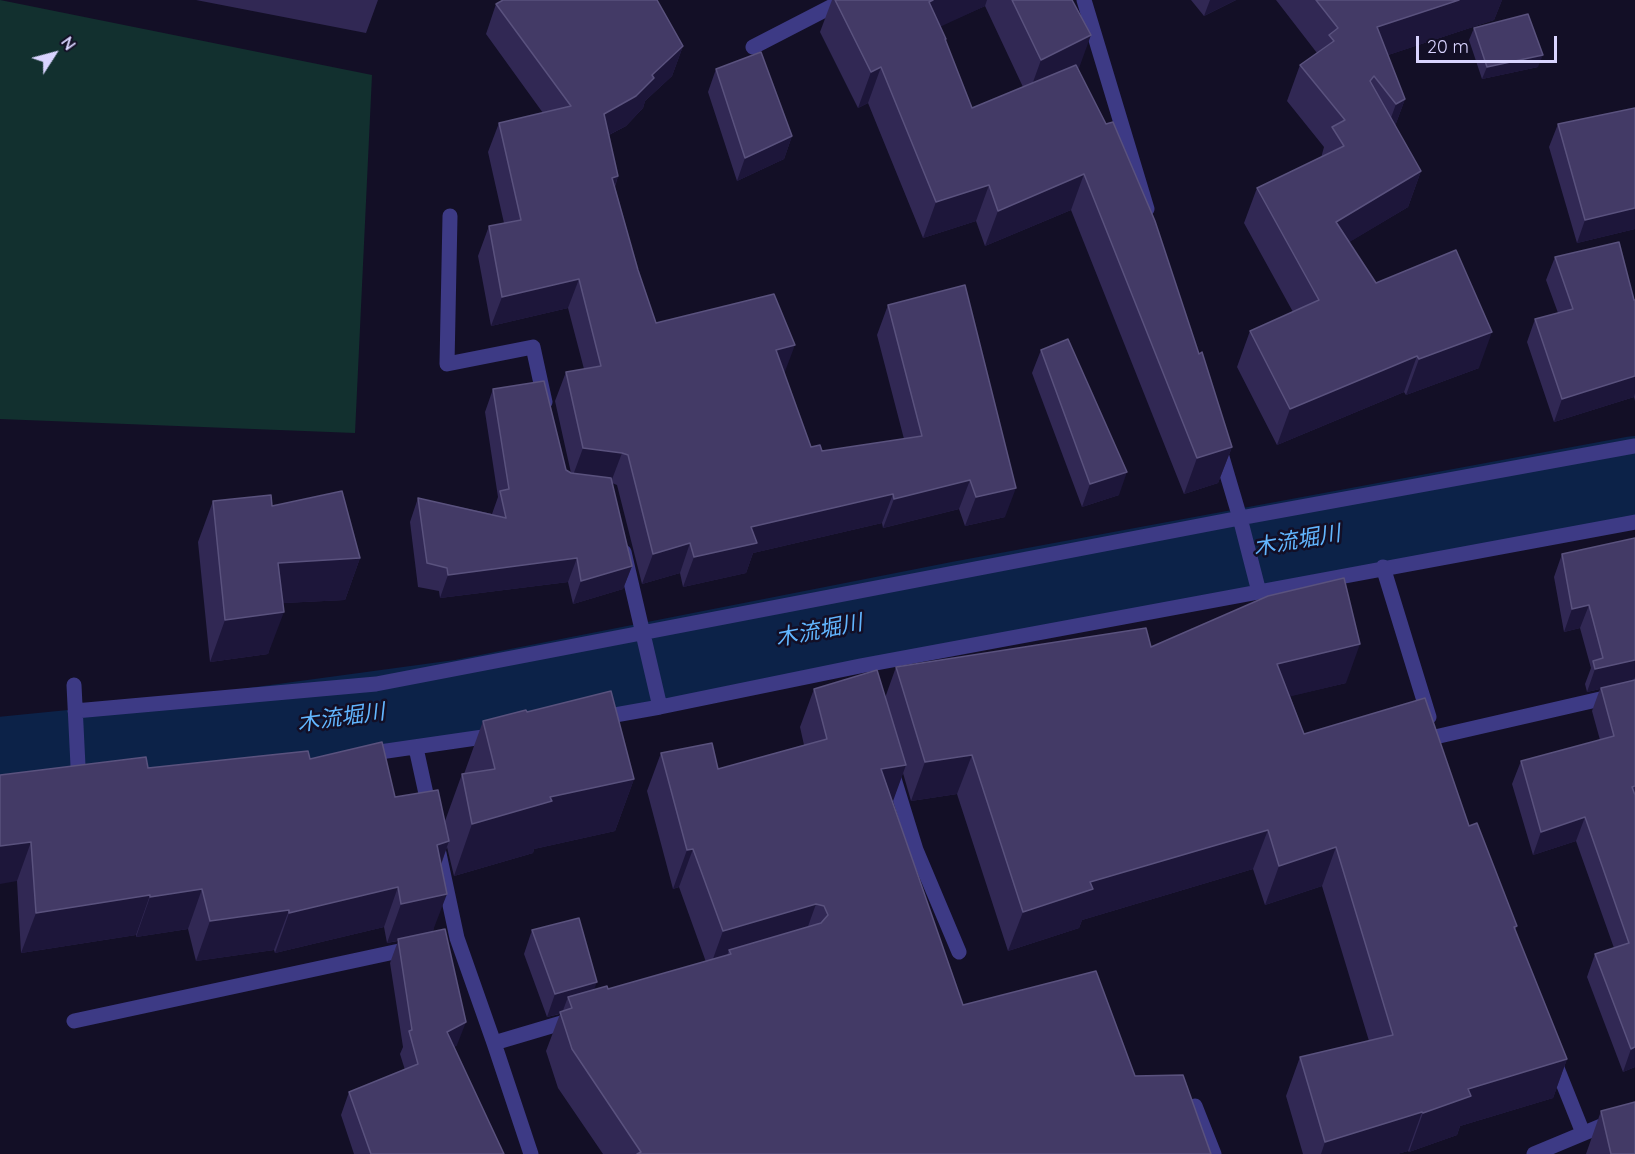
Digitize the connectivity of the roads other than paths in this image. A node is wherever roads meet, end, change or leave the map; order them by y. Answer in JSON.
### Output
{"nodes":[{"id":1,"x":844,"y":0,"type":"edge"},
{"id":2,"x":1084,"y":0,"type":"edge"},
{"id":3,"x":753,"y":47,"type":"dead end"},
{"id":4,"x":450,"y":216,"type":"dead end"},
{"id":5,"x":1151,"y":222,"type":"edge"},
{"id":6,"x":549,"y":417,"type":"edge"},
{"id":7,"x":1216,"y":438,"type":"edge"},
{"id":8,"x":1635,"y":446,"type":"edge"},
{"id":9,"x":1240,"y":518,"type":"junction"},
{"id":10,"x":1635,"y":522,"type":"edge"},
{"id":11,"x":620,"y":536,"type":"edge"},
{"id":12,"x":1383,"y":567,"type":"junction"},
{"id":13,"x":1259,"y":592,"type":"junction"},
{"id":14,"x":646,"y":640,"type":"junction"},
{"id":15,"x":74,"y":685,"type":"dead end"},
{"id":16,"x":1635,"y":691,"type":"edge"},
{"id":17,"x":660,"y":707,"type":"junction"},
{"id":18,"x":75,"y":718,"type":"junction"},
{"id":19,"x":579,"y":721,"type":"edge"},
{"id":20,"x":509,"y":733,"type":"edge"},
{"id":21,"x":416,"y":748,"type":"junction"},
{"id":22,"x":886,"y":753,"type":"edge"},
{"id":23,"x":346,"y":757,"type":"edge"},
{"id":24,"x":79,"y":789,"type":"edge"},
{"id":25,"x":422,"y":946,"type":"edge"},
{"id":26,"x":959,"y":952,"type":"dead end"},
{"id":27,"x":586,"y":1016,"type":"edge"},
{"id":28,"x":74,"y":1021,"type":"dead end"},
{"id":29,"x":494,"y":1043,"type":"junction"},
{"id":30,"x":1548,"y":1046,"type":"edge"},
{"id":31,"x":1195,"y":1106,"type":"edge"},
{"id":32,"x":1635,"y":1112,"type":"edge"},
{"id":33,"x":1583,"y":1133,"type":"junction"},
{"id":34,"x":531,"y":1154,"type":"edge"},
{"id":35,"x":1214,"y":1154,"type":"edge"},
{"id":36,"x":1534,"y":1154,"type":"edge"}],
"edges":[{"from":1,"to":3,"type":"street"},
{"from":2,"to":5,"type":"street"},
{"from":4,"to":6,"type":"street"},
{"from":7,"to":9,"type":"street"},
{"from":8,"to":9,"type":"street"},
{"from":9,"to":13,"type":"street"},
{"from":9,"to":14,"type":"street"},
{"from":10,"to":12,"type":"street"},
{"from":11,"to":14,"type":"street"},
{"from":12,"to":13,"type":"street"},
{"from":12,"to":16,"type":"street"},
{"from":13,"to":17,"type":"street"},
{"from":14,"to":17,"type":"street"},
{"from":14,"to":18,"type":"street"},
{"from":15,"to":18,"type":"street"},
{"from":17,"to":19,"type":"street"},
{"from":18,"to":24,"type":"street"},
{"from":20,"to":21,"type":"street"},
{"from":21,"to":23,"type":"street"},
{"from":21,"to":29,"type":"street"},
{"from":22,"to":26,"type":"street"},
{"from":25,"to":28,"type":"street"},
{"from":27,"to":29,"type":"street"},
{"from":29,"to":34,"type":"street"},
{"from":30,"to":33,"type":"street"},
{"from":31,"to":35,"type":"street"},
{"from":32,"to":33,"type":"street"},
{"from":33,"to":36,"type":"street"}]}
